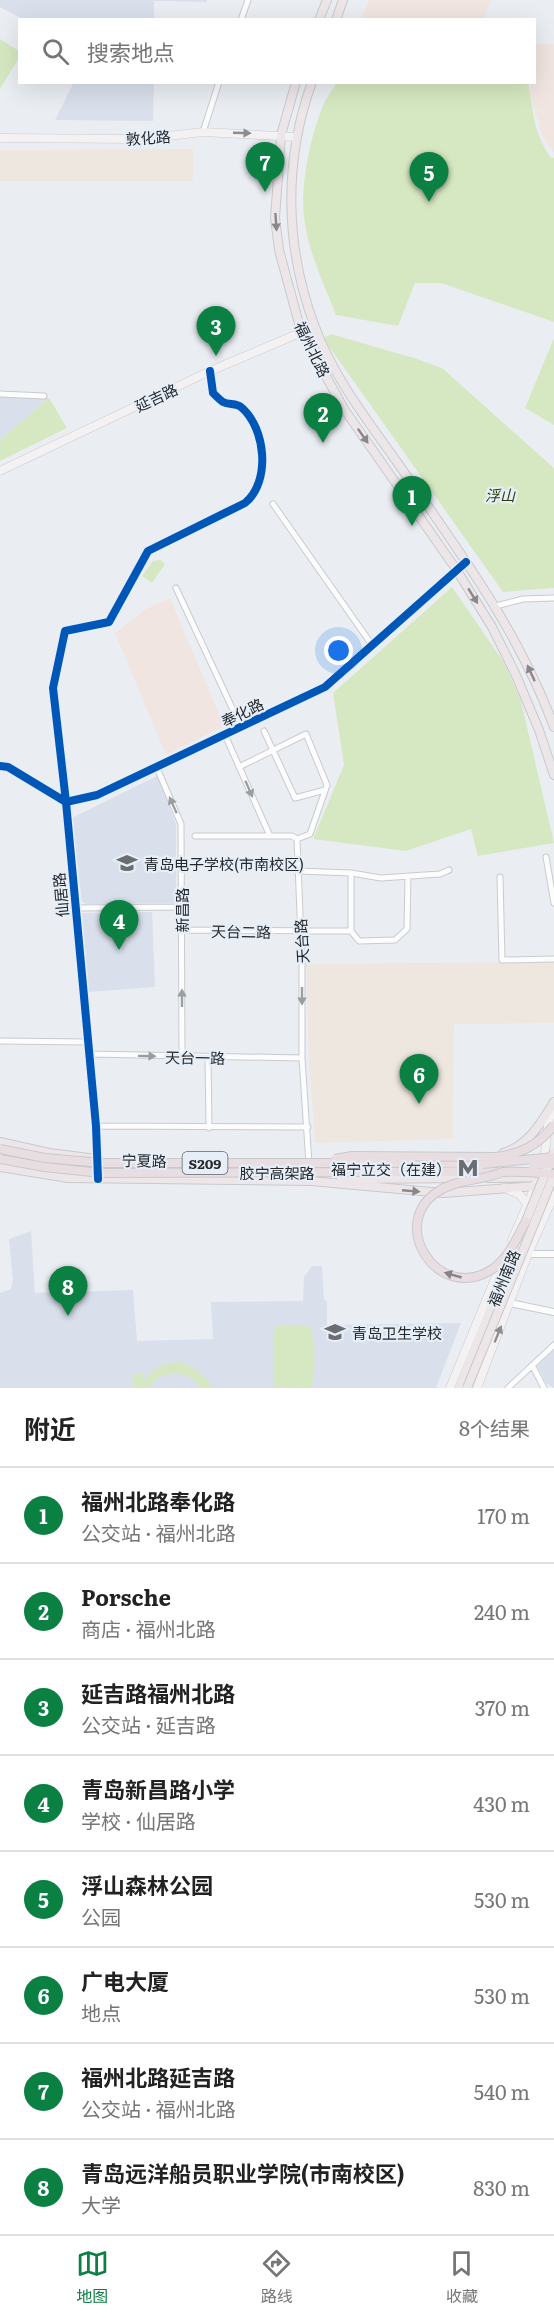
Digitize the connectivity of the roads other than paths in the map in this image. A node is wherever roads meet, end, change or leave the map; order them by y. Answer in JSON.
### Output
{"nodes":[{"id":1,"x":248,"y":0,"type":"edge"},
{"id":2,"x":327,"y":0,"type":"edge"},
{"id":3,"x":343,"y":0,"type":"edge"},
{"id":4,"x":242,"y":18,"type":"edge"},
{"id":5,"x":321,"y":18,"type":"edge"},
{"id":6,"x":337,"y":18,"type":"edge"},
{"id":7,"x":218,"y":84,"type":"edge"},
{"id":8,"x":295,"y":84,"type":"edge"},
{"id":9,"x":311,"y":84,"type":"edge"},
{"id":10,"x":203,"y":132,"type":"junction"},
{"id":11,"x":281,"y":135,"type":"junction"},
{"id":12,"x":296,"y":137,"type":"junction"},
{"id":13,"x":0,"y":138,"type":"edge"},
{"id":14,"x":314,"y":327,"type":"junction"},
{"id":15,"x":301,"y":332,"type":"junction"},
{"id":16,"x":210,"y":371,"type":"junction"},
{"id":17,"x":0,"y":394,"type":"edge"},
{"id":18,"x":44,"y":396,"type":"dead end"},
{"id":19,"x":0,"y":471,"type":"edge"},
{"id":20,"x":273,"y":504,"type":"dead end"},
{"id":21,"x":466,"y":562,"type":"junction"},
{"id":22,"x":456,"y":569,"type":"junction"},
{"id":23,"x":176,"y":588,"type":"dead end"},
{"id":24,"x":554,"y":598,"type":"edge"},
{"id":25,"x":496,"y":606,"type":"junction"},
{"id":26,"x":372,"y":645,"type":"junction"},
{"id":27,"x":241,"y":727,"type":"junction"},
{"id":28,"x":554,"y":727,"type":"edge"},
{"id":29,"x":264,"y":731,"type":"dead end"},
{"id":30,"x":225,"y":735,"type":"junction"},
{"id":31,"x":272,"y":750,"type":"junction"},
{"id":32,"x":0,"y":766,"type":"edge"},
{"id":33,"x":239,"y":766,"type":"junction"},
{"id":34,"x":157,"y":768,"type":"junction"},
{"id":35,"x":554,"y":775,"type":"edge"},
{"id":36,"x":325,"y":790,"type":"junction"},
{"id":37,"x":66,"y":802,"type":"junction"},
{"id":38,"x":195,"y":836,"type":"dead end"},
{"id":39,"x":270,"y":836,"type":"junction"},
{"id":40,"x":297,"y":839,"type":"junction"},
{"id":41,"x":546,"y":857,"type":"dead end"},
{"id":42,"x":449,"y":870,"type":"dead end"},
{"id":43,"x":298,"y":871,"type":"junction"},
{"id":44,"x":351,"y":873,"type":"junction"},
{"id":45,"x":408,"y":876,"type":"junction"},
{"id":46,"x":500,"y":877,"type":"dead end"},
{"id":47,"x":554,"y":903,"type":"edge"},
{"id":48,"x":182,"y":907,"type":"junction"},
{"id":49,"x":75,"y":908,"type":"junction"},
{"id":50,"x":182,"y":930,"type":"junction"},
{"id":51,"x":351,"y":931,"type":"junction"},
{"id":52,"x":300,"y":932,"type":"junction"},
{"id":53,"x":554,"y":959,"type":"edge"},
{"id":54,"x":0,"y":1041,"type":"edge"},
{"id":55,"x":87,"y":1042,"type":"junction"},
{"id":56,"x":88,"y":1054,"type":"junction"},
{"id":57,"x":182,"y":1057,"type":"junction"},
{"id":58,"x":208,"y":1057,"type":"junction"},
{"id":59,"x":302,"y":1058,"type":"junction"},
{"id":60,"x":554,"y":1103,"type":"edge"},
{"id":61,"x":554,"y":1125,"type":"edge"},
{"id":62,"x":96,"y":1126,"type":"junction"},
{"id":63,"x":308,"y":1127,"type":"junction"},
{"id":64,"x":209,"y":1128,"type":"junction"},
{"id":65,"x":0,"y":1142,"type":"edge"},
{"id":66,"x":0,"y":1149,"type":"edge"},
{"id":67,"x":554,"y":1152,"type":"edge"},
{"id":68,"x":0,"y":1159,"type":"edge"},
{"id":69,"x":97,"y":1159,"type":"junction"},
{"id":70,"x":309,"y":1161,"type":"junction"},
{"id":71,"x":470,"y":1161,"type":"junction"},
{"id":72,"x":298,"y":1163,"type":"junction"},
{"id":73,"x":0,"y":1167,"type":"edge"},
{"id":74,"x":552,"y":1167,"type":"edge"},
{"id":75,"x":502,"y":1172,"type":"junction"},
{"id":76,"x":98,"y":1179,"type":"junction"},
{"id":77,"x":311,"y":1181,"type":"junction"},
{"id":78,"x":537,"y":1181,"type":"junction"},
{"id":79,"x":554,"y":1187,"type":"edge"},
{"id":80,"x":505,"y":1188,"type":"junction"},
{"id":81,"x":554,"y":1195,"type":"edge"},
{"id":82,"x":528,"y":1205,"type":"junction"},
{"id":83,"x":526,"y":1221,"type":"junction"},
{"id":84,"x":528,"y":1254,"type":"junction"},
{"id":85,"x":554,"y":1254,"type":"edge"},
{"id":86,"x":510,"y":1303,"type":"junction"},
{"id":87,"x":554,"y":1312,"type":"edge"},
{"id":88,"x":554,"y":1345,"type":"edge"},
{"id":89,"x":532,"y":1365,"type":"junction"},
{"id":90,"x":450,"y":1388,"type":"edge"},
{"id":91,"x":459,"y":1388,"type":"edge"},
{"id":92,"x":467,"y":1388,"type":"edge"},
{"id":93,"x":477,"y":1388,"type":"edge"},
{"id":94,"x":508,"y":1388,"type":"edge"},
{"id":95,"x":544,"y":1388,"type":"edge"}],
"edges":[{"from":1,"to":4,"type":"street"},
{"from":2,"to":5,"type":"main road"},
{"from":3,"to":6,"type":"main road"},
{"from":7,"to":10,"type":"street"},
{"from":8,"to":11,"type":"main road","name":"福州北路"},
{"from":9,"to":12,"type":"main road","name":"福州北路"},
{"from":10,"to":11,"type":"main road","name":"敦化路","one_way":true},
{"from":10,"to":13,"type":"main road","name":"敦化路"},
{"from":11,"to":12,"type":"main road","name":"敦化路"},
{"from":11,"to":15,"type":"main road","name":"福州北路","one_way":true},
{"from":12,"to":14,"type":"main road","name":"福州北路"},
{"from":14,"to":15,"type":"main road","name":"延吉路"},
{"from":14,"to":21,"type":"main road","name":"福州北路"},
{"from":15,"to":16,"type":"main road","name":"延吉路"},
{"from":15,"to":22,"type":"main road","name":"福州北路","one_way":true},
{"from":16,"to":19,"type":"main road","name":"延吉路"},
{"from":16,"to":37,"type":"street","name":"仙居路"},
{"from":17,"to":18,"type":"street"},
{"from":20,"to":26,"type":"street"},
{"from":21,"to":22,"type":"street","name":"奉化路"},
{"from":21,"to":25,"type":"main road","name":"福州北路"},
{"from":22,"to":26,"type":"street","name":"奉化路"},
{"from":22,"to":35,"type":"main road","name":"福州北路","one_way":true},
{"from":23,"to":27,"type":"street"},
{"from":24,"to":25,"type":"street"},
{"from":28,"to":25,"type":"main road","name":"福州北路","one_way":true},
{"from":26,"to":27,"type":"street","name":"奉化路"},
{"from":27,"to":30,"type":"street","name":"奉化路"},
{"from":29,"to":31,"type":"street"},
{"from":30,"to":33,"type":"street"},
{"from":30,"to":34,"type":"street","name":"奉化路"},
{"from":31,"to":33,"type":"street"},
{"from":31,"to":36,"type":"street"},
{"from":31,"to":36,"type":"street"},
{"from":32,"to":37,"type":"street"},
{"from":33,"to":39,"type":"street","one_way":true},
{"from":34,"to":37,"type":"street","name":"奉化路"},
{"from":48,"to":34,"type":"street","name":"新昌路","one_way":true},
{"from":36,"to":40,"type":"street"},
{"from":37,"to":49,"type":"street","name":"仙居路"},
{"from":38,"to":39,"type":"street"},
{"from":39,"to":40,"type":"street"},
{"from":40,"to":43,"type":"street","name":"天台路"},
{"from":41,"to":47,"type":"street"},
{"from":42,"to":45,"type":"street"},
{"from":43,"to":44,"type":"street"},
{"from":43,"to":52,"type":"street","name":"天台路"},
{"from":44,"to":45,"type":"street"},
{"from":44,"to":51,"type":"street"},
{"from":45,"to":51,"type":"street"},
{"from":46,"to":53,"type":"street"},
{"from":48,"to":49,"type":"street"},
{"from":48,"to":50,"type":"street","name":"新昌路"},
{"from":49,"to":55,"type":"street","name":"仙居路"},
{"from":50,"to":52,"type":"street","name":"天台二路"},
{"from":57,"to":50,"type":"street","name":"新昌路","one_way":true},
{"from":51,"to":52,"type":"street","name":"天台二路"},
{"from":52,"to":59,"type":"street","name":"天台路","one_way":true},
{"from":54,"to":55,"type":"street"},
{"from":55,"to":56,"type":"street","name":"仙居路"},
{"from":56,"to":57,"type":"street","name":"天台一路","one_way":true},
{"from":56,"to":62,"type":"street","name":"仙居路"},
{"from":57,"to":58,"type":"street","name":"天台一路"},
{"from":58,"to":59,"type":"street","name":"天台一路"},
{"from":58,"to":64,"type":"street"},
{"from":59,"to":63,"type":"street","name":"天台路"},
{"from":60,"to":71,"type":"main road"},
{"from":60,"to":74,"type":"main road"},
{"from":61,"to":72,"type":"highway","bridge":true},
{"from":62,"to":64,"type":"street"},
{"from":62,"to":69,"type":"street","name":"仙居路"},
{"from":63,"to":64,"type":"street"},
{"from":63,"to":70,"type":"street","name":"天台路"},
{"from":65,"to":69,"type":"main road","name":"宁夏路"},
{"from":66,"to":72,"type":"highway","name":"胶宁高架路","number":"S209","bridge":true},
{"from":67,"to":74,"type":"main road","bridge":true},
{"from":68,"to":75,"type":"highway","name":"胶宁高架路","number":"S209","bridge":true},
{"from":69,"to":70,"type":"main road","name":"宁夏路"},
{"from":69,"to":76,"type":"street","name":"仙居路"},
{"from":70,"to":71,"type":"main road","name":"宁夏路"},
{"from":70,"to":77,"type":"street","name":"天台路"},
{"from":71,"to":74,"type":"main road"},
{"from":72,"to":74,"type":"highway","name":"胶宁高架路","number":"S209","bridge":true},
{"from":73,"to":76,"type":"main road","name":"宁夏路"},
{"from":74,"to":75,"type":"highway","name":"胶宁高架路","number":"S209","bridge":true},
{"from":74,"to":78,"type":"main road","name":"宁夏路"},
{"from":74,"to":78,"type":"main road"},
{"from":74,"to":83,"type":"main road","name":"福州南路","bridge":true},
{"from":74,"to":92,"type":"main road","name":"福州南路","bridge":true},
{"from":83,"to":75,"type":"highway","one_way":true,"bridge":true},
{"from":76,"to":77,"type":"main road","name":"宁夏路"},
{"from":77,"to":78,"type":"main road","name":"宁夏路"},
{"from":77,"to":80,"type":"main road","name":"宁夏路","one_way":true},
{"from":78,"to":79,"type":"main road","name":"宁夏路"},
{"from":78,"to":80,"type":"main road","name":"宁夏路"},
{"from":78,"to":82,"type":"main road"},
{"from":80,"to":82,"type":"main road"},
{"from":81,"to":84,"type":"main road"},
{"from":82,"to":90,"type":"main road"},
{"from":83,"to":91,"type":"main road","name":"福州南路","bridge":true},
{"from":84,"to":85,"type":"street"},
{"from":84,"to":86,"type":"main road"},
{"from":86,"to":87,"type":"street"},
{"from":93,"to":86,"type":"main road","one_way":true},
{"from":88,"to":89,"type":"street"},
{"from":89,"to":94,"type":"street"},
{"from":89,"to":95,"type":"street"}]}
